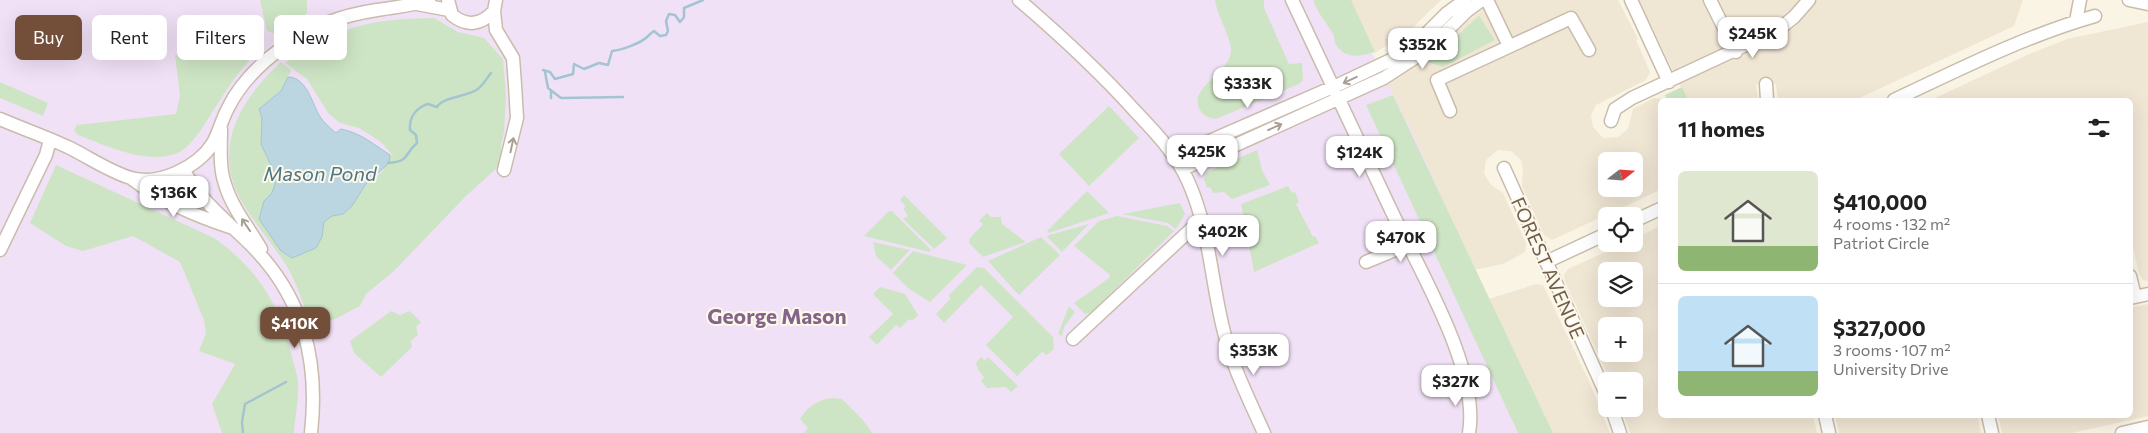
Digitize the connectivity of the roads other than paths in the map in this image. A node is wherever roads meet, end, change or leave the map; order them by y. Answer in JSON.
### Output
{"nodes":[{"id":1,"x":510,"y":0,"type":"edge"},
{"id":2,"x":1018,"y":0,"type":"edge"},
{"id":3,"x":1292,"y":0,"type":"edge"},
{"id":4,"x":1465,"y":0,"type":"edge"},
{"id":5,"x":1482,"y":0,"type":"edge"},
{"id":6,"x":1486,"y":0,"type":"edge"},
{"id":7,"x":1631,"y":0,"type":"edge"},
{"id":8,"x":1710,"y":0,"type":"edge"},
{"id":9,"x":1809,"y":0,"type":"edge"},
{"id":10,"x":2080,"y":0,"type":"edge"},
{"id":11,"x":2129,"y":0,"type":"edge"},
{"id":12,"x":423,"y":2,"type":"edge"},
{"id":13,"x":2148,"y":4,"type":"edge"},
{"id":14,"x":448,"y":5,"type":"edge"},
{"id":15,"x":496,"y":6,"type":"edge"},
{"id":16,"x":2095,"y":16,"type":"dead end"},
{"id":17,"x":2076,"y":21,"type":"junction"},
{"id":18,"x":480,"y":23,"type":"junction"},
{"id":19,"x":499,"y":35,"type":"junction"},
{"id":20,"x":1509,"y":46,"type":"junction"},
{"id":21,"x":1590,"y":50,"type":"dead end"},
{"id":22,"x":1736,"y":52,"type":"junction"},
{"id":23,"x":1669,"y":82,"type":"junction"},
{"id":24,"x":1766,"y":84,"type":"dead end"},
{"id":25,"x":1336,"y":93,"type":"junction"},
{"id":26,"x":1767,"y":98,"type":"edge"},
{"id":27,"x":1898,"y":98,"type":"edge"},
{"id":28,"x":1450,"y":111,"type":"dead end"},
{"id":29,"x":0,"y":119,"type":"edge"},
{"id":30,"x":1611,"y":121,"type":"dead end"},
{"id":31,"x":221,"y":123,"type":"junction"},
{"id":32,"x":50,"y":140,"type":"junction"},
{"id":33,"x":1175,"y":156,"type":"junction"},
{"id":34,"x":1504,"y":168,"type":"dead end"},
{"id":35,"x":184,"y":169,"type":"junction"},
{"id":36,"x":1183,"y":169,"type":"junction"},
{"id":37,"x":504,"y":170,"type":"dead end"},
{"id":38,"x":131,"y":178,"type":"junction"},
{"id":39,"x":1658,"y":210,"type":"edge"},
{"id":40,"x":1643,"y":217,"type":"edge"},
{"id":41,"x":1202,"y":219,"type":"junction"},
{"id":42,"x":232,"y":228,"type":"junction"},
{"id":43,"x":1598,"y":238,"type":"edge"},
{"id":44,"x":1407,"y":245,"type":"junction"},
{"id":45,"x":0,"y":250,"type":"edge"},
{"id":46,"x":1366,"y":262,"type":"dead end"},
{"id":47,"x":1546,"y":262,"type":"junction"},
{"id":48,"x":270,"y":267,"type":"junction"},
{"id":49,"x":2148,"y":294,"type":"edge"},
{"id":50,"x":2133,"y":297,"type":"edge"},
{"id":51,"x":1073,"y":339,"type":"dead end"},
{"id":52,"x":1598,"y":376,"type":"edge"},
{"id":53,"x":1615,"y":417,"type":"edge"},
{"id":54,"x":1826,"y":418,"type":"edge"},
{"id":55,"x":1989,"y":418,"type":"edge"},
{"id":56,"x":2148,"y":427,"type":"edge"},
{"id":57,"x":311,"y":433,"type":"edge"},
{"id":58,"x":1264,"y":433,"type":"edge"},
{"id":59,"x":1469,"y":433,"type":"edge"},
{"id":60,"x":1620,"y":433,"type":"edge"},
{"id":61,"x":1829,"y":433,"type":"edge"},
{"id":62,"x":1992,"y":433,"type":"edge"},
{"id":63,"x":2122,"y":433,"type":"edge"}],
"edges":[{"from":1,"to":15,"type":"street"},
{"from":2,"to":33,"type":"street"},
{"from":3,"to":25,"type":"street"},
{"from":4,"to":25,"type":"street","one_way":true},
{"from":5,"to":25,"type":"street"},
{"from":6,"to":20,"type":"street"},
{"from":7,"to":23,"type":"street"},
{"from":8,"to":22,"type":"street"},
{"from":9,"to":22,"type":"street"},
{"from":10,"to":17,"type":"street"},
{"from":11,"to":13,"type":"street"},
{"from":12,"to":14,"type":"street"},
{"from":12,"to":31,"type":"street"},
{"from":14,"to":18,"type":"street"},
{"from":15,"to":18,"type":"street"},
{"from":15,"to":19,"type":"street"},
{"from":16,"to":17,"type":"street"},
{"from":17,"to":27,"type":"street"},
{"from":18,"to":19,"type":"street"},
{"from":37,"to":19,"type":"street","one_way":true},
{"from":20,"to":21,"type":"street"},
{"from":20,"to":28,"type":"street"},
{"from":22,"to":23,"type":"street"},
{"from":23,"to":30,"type":"street"},
{"from":24,"to":26,"type":"street"},
{"from":25,"to":33,"type":"street"},
{"from":36,"to":25,"type":"street","one_way":true},
{"from":25,"to":44,"type":"street"},
{"from":29,"to":32,"type":"street"},
{"from":31,"to":35,"type":"street"},
{"from":48,"to":31,"type":"street","one_way":true},
{"from":32,"to":38,"type":"street"},
{"from":32,"to":45,"type":"street"},
{"from":33,"to":36,"type":"street"},
{"from":34,"to":47,"type":"street","name":"FOREST AVENUE"},
{"from":35,"to":38,"type":"street"},
{"from":35,"to":42,"type":"street"},
{"from":36,"to":41,"type":"street"},
{"from":38,"to":42,"type":"street"},
{"from":39,"to":40,"type":"street"},
{"from":41,"to":51,"type":"street"},
{"from":41,"to":58,"type":"street"},
{"from":42,"to":48,"type":"street"},
{"from":43,"to":47,"type":"street"},
{"from":44,"to":46,"type":"street"},
{"from":44,"to":59,"type":"street"},
{"from":47,"to":52,"type":"street","name":"FOREST AVENUE"},
{"from":48,"to":57,"type":"street"},
{"from":49,"to":50,"type":"street"},
{"from":53,"to":60,"type":"street"},
{"from":54,"to":61,"type":"street"},
{"from":55,"to":62,"type":"street"},
{"from":56,"to":63,"type":"street"}]}
